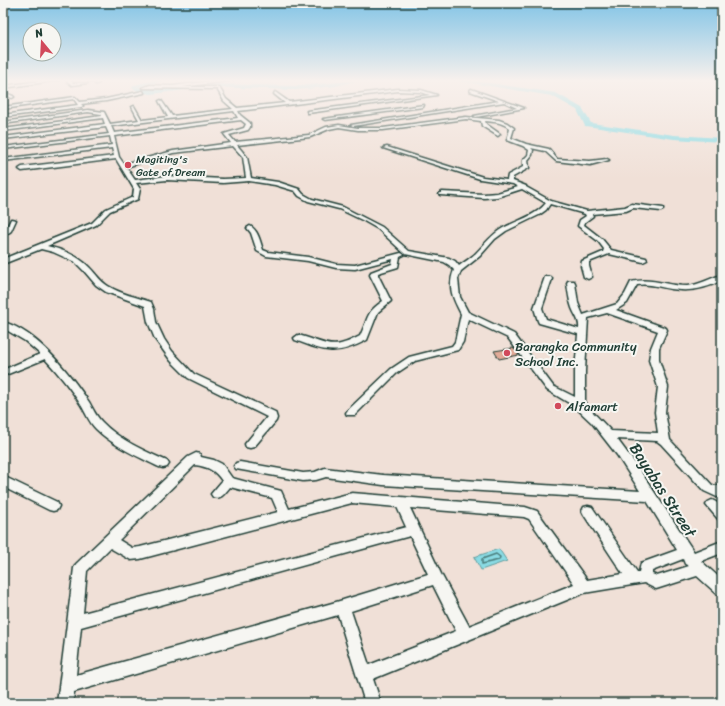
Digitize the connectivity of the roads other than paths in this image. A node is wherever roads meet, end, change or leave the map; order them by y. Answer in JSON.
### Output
{"nodes":[{"id":1,"x":19,"y":113,"type":"edge"},
{"id":2,"x":78,"y":113,"type":"edge"},
{"id":3,"x":103,"y":113,"type":"edge"},
{"id":4,"x":137,"y":113,"type":"edge"},
{"id":5,"x":168,"y":113,"type":"edge"},
{"id":6,"x":208,"y":113,"type":"edge"},
{"id":7,"x":237,"y":113,"type":"edge"},
{"id":8,"x":371,"y":113,"type":"edge"},
{"id":9,"x":433,"y":113,"type":"edge"},
{"id":10,"x":441,"y":113,"type":"edge"},
{"id":11,"x":494,"y":113,"type":"edge"},
{"id":12,"x":320,"y":114,"type":"dead end"},
{"id":13,"x":3,"y":116,"type":"edge"},
{"id":14,"x":104,"y":117,"type":"junction"},
{"id":15,"x":170,"y":117,"type":"junction"},
{"id":16,"x":466,"y":118,"type":"junction"},
{"id":17,"x":243,"y":119,"type":"junction"},
{"id":18,"x":325,"y":119,"type":"junction"},
{"id":19,"x":456,"y":119,"type":"junction"},
{"id":20,"x":483,"y":120,"type":"junction"},
{"id":21,"x":141,"y":121,"type":"junction"},
{"id":22,"x":3,"y":123,"type":"edge"},
{"id":23,"x":108,"y":126,"type":"junction"},
{"id":24,"x":343,"y":127,"type":"junction"},
{"id":25,"x":328,"y":128,"type":"junction"},
{"id":26,"x":3,"y":130,"type":"edge"},
{"id":27,"x":498,"y":134,"type":"dead end"},
{"id":28,"x":112,"y":135,"type":"junction"},
{"id":29,"x":3,"y":138,"type":"edge"},
{"id":30,"x":234,"y":144,"type":"junction"},
{"id":31,"x":525,"y":145,"type":"junction"},
{"id":32,"x":114,"y":146,"type":"junction"},
{"id":33,"x":3,"y":148,"type":"edge"},
{"id":34,"x":385,"y":148,"type":"dead end"},
{"id":35,"x":117,"y":157,"type":"junction"},
{"id":36,"x":3,"y":160,"type":"edge"},
{"id":37,"x":607,"y":160,"type":"dead end"},
{"id":38,"x":123,"y":166,"type":"junction"},
{"id":39,"x":22,"y":169,"type":"dead end"},
{"id":40,"x":249,"y":179,"type":"junction"},
{"id":41,"x":133,"y":182,"type":"junction"},
{"id":42,"x":510,"y":183,"type":"junction"},
{"id":43,"x":524,"y":187,"type":"junction"},
{"id":44,"x":442,"y":194,"type":"dead end"},
{"id":45,"x":549,"y":202,"type":"junction"},
{"id":46,"x":661,"y":209,"type":"dead end"},
{"id":47,"x":587,"y":213,"type":"junction"},
{"id":48,"x":13,"y":220,"type":"dead end"},
{"id":49,"x":250,"y":228,"type":"dead end"},
{"id":50,"x":3,"y":235,"type":"edge"},
{"id":51,"x":43,"y":247,"type":"junction"},
{"id":52,"x":608,"y":251,"type":"junction"},
{"id":53,"x":407,"y":254,"type":"junction"},
{"id":54,"x":397,"y":257,"type":"junction"},
{"id":55,"x":5,"y":260,"type":"edge"},
{"id":56,"x":643,"y":260,"type":"dead end"},
{"id":57,"x":458,"y":270,"type":"junction"},
{"id":58,"x":588,"y":277,"type":"dead end"},
{"id":59,"x":722,"y":277,"type":"edge"},
{"id":60,"x":548,"y":279,"type":"dead end"},
{"id":61,"x":571,"y":283,"type":"dead end"},
{"id":62,"x":610,"y":311,"type":"junction"},
{"id":63,"x":465,"y":314,"type":"junction"},
{"id":64,"x":584,"y":320,"type":"junction"},
{"id":65,"x":3,"y":325,"type":"edge"},
{"id":66,"x":582,"y":332,"type":"junction"},
{"id":67,"x":298,"y":338,"type":"dead end"},
{"id":68,"x":46,"y":355,"type":"junction"},
{"id":69,"x":3,"y":373,"type":"edge"},
{"id":70,"x":580,"y":405,"type":"junction"},
{"id":71,"x":351,"y":413,"type":"dead end"},
{"id":72,"x":608,"y":435,"type":"junction"},
{"id":73,"x":665,"y":441,"type":"junction"},
{"id":74,"x":250,"y":444,"type":"dead end"},
{"id":75,"x":162,"y":464,"type":"dead end"},
{"id":76,"x":240,"y":466,"type":"dead end"},
{"id":77,"x":3,"y":480,"type":"edge"},
{"id":78,"x":228,"y":482,"type":"junction"},
{"id":79,"x":722,"y":488,"type":"edge"},
{"id":80,"x":217,"y":494,"type":"dead end"},
{"id":81,"x":649,"y":496,"type":"junction"},
{"id":82,"x":401,"y":502,"type":"junction"},
{"id":83,"x":712,"y":505,"type":"dead end"},
{"id":84,"x":53,"y":506,"type":"dead end"},
{"id":85,"x":588,"y":511,"type":"dead end"},
{"id":86,"x":285,"y":515,"type":"junction"},
{"id":87,"x":722,"y":515,"type":"edge"},
{"id":88,"x":414,"y":530,"type":"junction"},
{"id":89,"x":109,"y":541,"type":"junction"},
{"id":90,"x":722,"y":547,"type":"edge"},
{"id":91,"x":691,"y":561,"type":"junction"},
{"id":92,"x":436,"y":578,"type":"junction"},
{"id":93,"x":640,"y":578,"type":"junction"},
{"id":94,"x":584,"y":587,"type":"junction"},
{"id":95,"x":722,"y":589,"type":"edge"},
{"id":96,"x":344,"y":607,"type":"junction"},
{"id":97,"x":75,"y":622,"type":"junction"},
{"id":98,"x":465,"y":634,"type":"junction"},
{"id":99,"x":364,"y":675,"type":"junction"},
{"id":100,"x":67,"y":686,"type":"junction"},
{"id":101,"x":65,"y":703,"type":"edge"},
{"id":102,"x":373,"y":703,"type":"edge"}],
"edges":[{"from":1,"to":13,"type":"street"},
{"from":2,"to":22,"type":"street"},
{"from":3,"to":14,"type":"street"},
{"from":4,"to":21,"type":"street"},
{"from":5,"to":15,"type":"street"},
{"from":6,"to":15,"type":"street"},
{"from":7,"to":17,"type":"street"},
{"from":8,"to":18,"type":"street"},
{"from":9,"to":24,"type":"street"},
{"from":10,"to":19,"type":"street"},
{"from":11,"to":16,"type":"street"},
{"from":12,"to":18,"type":"street"},
{"from":14,"to":23,"type":"street"},
{"from":14,"to":26,"type":"street"},
{"from":15,"to":21,"type":"street"},
{"from":16,"to":19,"type":"street"},
{"from":16,"to":20,"type":"street"},
{"from":17,"to":28,"type":"street"},
{"from":17,"to":30,"type":"street"},
{"from":18,"to":25,"type":"street"},
{"from":19,"to":24,"type":"street"},
{"from":20,"to":27,"type":"street"},
{"from":20,"to":31,"type":"street"},
{"from":21,"to":23,"type":"street"},
{"from":23,"to":28,"type":"street"},
{"from":23,"to":29,"type":"street"},
{"from":24,"to":25,"type":"street"},
{"from":25,"to":30,"type":"street"},
{"from":28,"to":32,"type":"street"},
{"from":28,"to":33,"type":"street"},
{"from":30,"to":38,"type":"street"},
{"from":30,"to":40,"type":"street"},
{"from":31,"to":37,"type":"street"},
{"from":31,"to":42,"type":"street"},
{"from":32,"to":35,"type":"street"},
{"from":32,"to":36,"type":"street"},
{"from":34,"to":42,"type":"street"},
{"from":35,"to":38,"type":"street"},
{"from":35,"to":39,"type":"street"},
{"from":38,"to":41,"type":"street"},
{"from":40,"to":41,"type":"street"},
{"from":40,"to":53,"type":"street"},
{"from":41,"to":51,"type":"street"},
{"from":42,"to":43,"type":"street"},
{"from":43,"to":44,"type":"street"},
{"from":43,"to":45,"type":"street"},
{"from":45,"to":47,"type":"street"},
{"from":45,"to":57,"type":"street"},
{"from":46,"to":47,"type":"street"},
{"from":47,"to":52,"type":"street"},
{"from":48,"to":50,"type":"street"},
{"from":49,"to":54,"type":"street"},
{"from":51,"to":55,"type":"street"},
{"from":51,"to":74,"type":"street"},
{"from":52,"to":56,"type":"street"},
{"from":52,"to":58,"type":"street"},
{"from":53,"to":54,"type":"street"},
{"from":53,"to":57,"type":"street"},
{"from":54,"to":67,"type":"street"},
{"from":57,"to":63,"type":"street"},
{"from":59,"to":62,"type":"street"},
{"from":60,"to":66,"type":"street"},
{"from":61,"to":64,"type":"street"},
{"from":62,"to":64,"type":"street"},
{"from":62,"to":73,"type":"street"},
{"from":63,"to":70,"type":"street"},
{"from":63,"to":71,"type":"street"},
{"from":64,"to":66,"type":"street"},
{"from":65,"to":68,"type":"street"},
{"from":66,"to":70,"type":"street"},
{"from":68,"to":69,"type":"street"},
{"from":68,"to":75,"type":"street"},
{"from":70,"to":72,"type":"street","name":"Bayabas Street"},
{"from":72,"to":73,"type":"street"},
{"from":72,"to":81,"type":"street","name":"Bayabas Street"},
{"from":73,"to":79,"type":"street"},
{"from":76,"to":81,"type":"street"},
{"from":77,"to":84,"type":"street"},
{"from":78,"to":80,"type":"street"},
{"from":78,"to":86,"type":"street"},
{"from":78,"to":89,"type":"street"},
{"from":81,"to":91,"type":"street","name":"Bayabas Street"},
{"from":82,"to":86,"type":"street"},
{"from":82,"to":88,"type":"street"},
{"from":82,"to":94,"type":"street"},
{"from":83,"to":87,"type":"street"},
{"from":85,"to":93,"type":"street"},
{"from":86,"to":89,"type":"street"},
{"from":88,"to":92,"type":"street"},
{"from":88,"to":97,"type":"street"},
{"from":89,"to":97,"type":"street"},
{"from":90,"to":91,"type":"street"},
{"from":91,"to":93,"type":"street"},
{"from":91,"to":93,"type":"street"},
{"from":91,"to":95,"type":"street","name":"Bayabas Street"},
{"from":92,"to":96,"type":"street"},
{"from":92,"to":98,"type":"street"},
{"from":93,"to":94,"type":"street"},
{"from":94,"to":98,"type":"street"},
{"from":96,"to":99,"type":"street"},
{"from":96,"to":100,"type":"street"},
{"from":97,"to":100,"type":"street"},
{"from":98,"to":99,"type":"street"},
{"from":99,"to":102,"type":"street"},
{"from":100,"to":101,"type":"street"}]}
